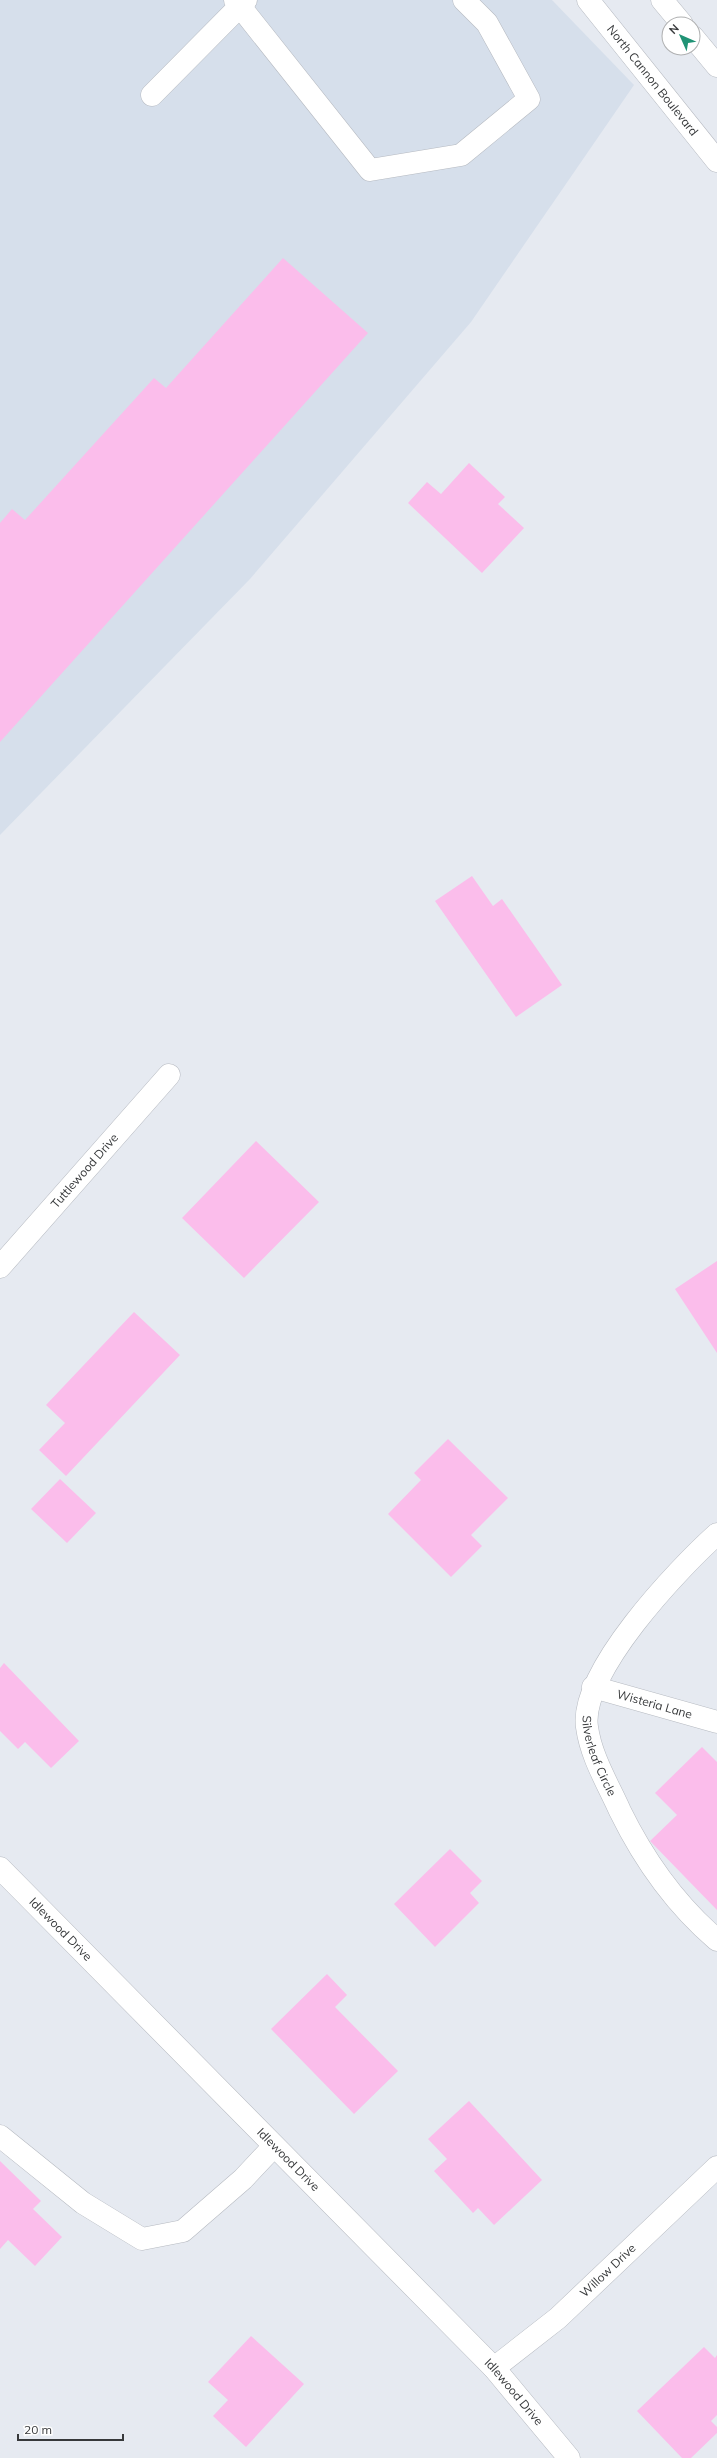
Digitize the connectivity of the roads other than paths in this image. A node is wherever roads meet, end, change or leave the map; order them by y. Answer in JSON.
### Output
{"nodes":[{"id":1,"x":464,"y":0,"type":"edge"},
{"id":2,"x":588,"y":0,"type":"edge"},
{"id":3,"x":662,"y":0,"type":"edge"},
{"id":4,"x":240,"y":2,"type":"edge"},
{"id":5,"x":675,"y":16,"type":"edge"},
{"id":6,"x":701,"y":47,"type":"edge"},
{"id":7,"x":717,"y":66,"type":"edge"},
{"id":8,"x":152,"y":94,"type":"dead end"},
{"id":9,"x":717,"y":161,"type":"edge"},
{"id":10,"x":169,"y":1075,"type":"dead end"},
{"id":11,"x":0,"y":1267,"type":"edge"},
{"id":12,"x":717,"y":1534,"type":"edge"},
{"id":13,"x":593,"y":1687,"type":"junction"},
{"id":14,"x":717,"y":1722,"type":"edge"},
{"id":15,"x":0,"y":1868,"type":"edge"},
{"id":16,"x":717,"y":1940,"type":"edge"},
{"id":17,"x":0,"y":2136,"type":"edge"},
{"id":18,"x":274,"y":2146,"type":"junction"},
{"id":19,"x":717,"y":2167,"type":"edge"},
{"id":20,"x":494,"y":2368,"type":"junction"},
{"id":21,"x":569,"y":2458,"type":"edge"}],
"edges":[{"from":1,"to":4,"type":"street"},
{"from":2,"to":9,"type":"street","name":"North Cannon Boulevard"},
{"from":3,"to":5,"type":"street"},
{"from":4,"to":8,"type":"street"},
{"from":6,"to":7,"type":"street"},
{"from":10,"to":11,"type":"street","name":"Tuttlewood Drive"},
{"from":12,"to":13,"type":"street","name":"Silverleaf Circle"},
{"from":13,"to":14,"type":"street","name":"Wisteria Lane"},
{"from":13,"to":16,"type":"street","name":"Silverleaf Circle"},
{"from":15,"to":18,"type":"street","name":"Idlewood Drive"},
{"from":17,"to":18,"type":"street"},
{"from":18,"to":20,"type":"street","name":"Idlewood Drive"},
{"from":19,"to":20,"type":"street","name":"Willow Drive"},
{"from":20,"to":21,"type":"street","name":"Idlewood Drive"}]}
